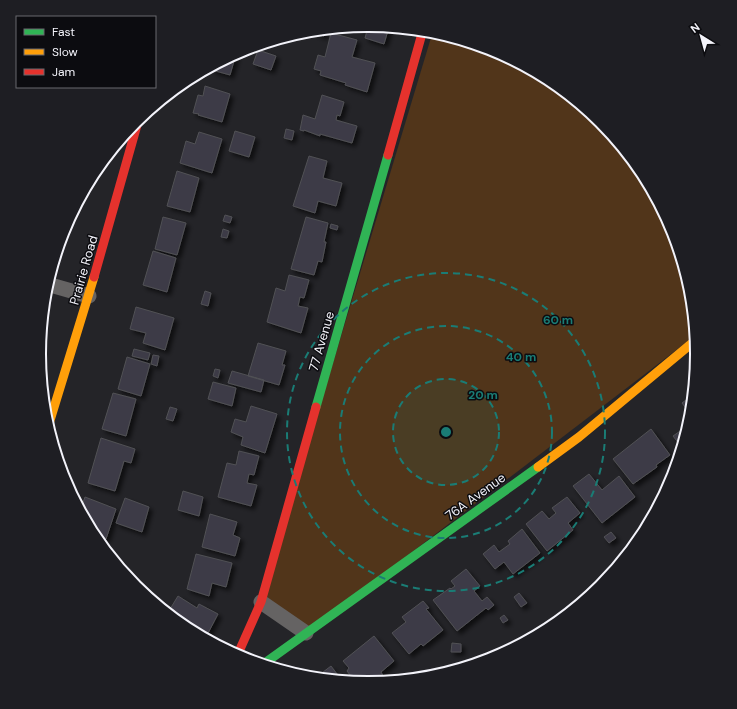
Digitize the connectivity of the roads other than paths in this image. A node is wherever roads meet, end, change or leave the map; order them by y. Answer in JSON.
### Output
{"nodes":[{"id":1,"x":421,"y":37,"type":"edge"},
{"id":2,"x":135,"y":131,"type":"edge"},
{"id":3,"x":53,"y":286,"type":"edge"},
{"id":4,"x":89,"y":296,"type":"junction"},
{"id":5,"x":691,"y":345,"type":"edge"},
{"id":6,"x":52,"y":415,"type":"edge"},
{"id":7,"x":261,"y":602,"type":"junction"},
{"id":8,"x":306,"y":633,"type":"junction"},
{"id":9,"x":240,"y":650,"type":"edge"},
{"id":10,"x":268,"y":661,"type":"edge"}],
"edges":[{"from":1,"to":7,"type":"street","name":"77 Avenue"},
{"from":2,"to":4,"type":"street","name":"Prairie Road"},
{"from":3,"to":4,"type":"street"},
{"from":4,"to":6,"type":"street","name":"Prairie Road"},
{"from":5,"to":8,"type":"street","name":"76A Avenue"},
{"from":7,"to":8,"type":"street"},
{"from":7,"to":9,"type":"street","name":"77 Avenue"},
{"from":8,"to":10,"type":"street","name":"76A Avenue"}]}
